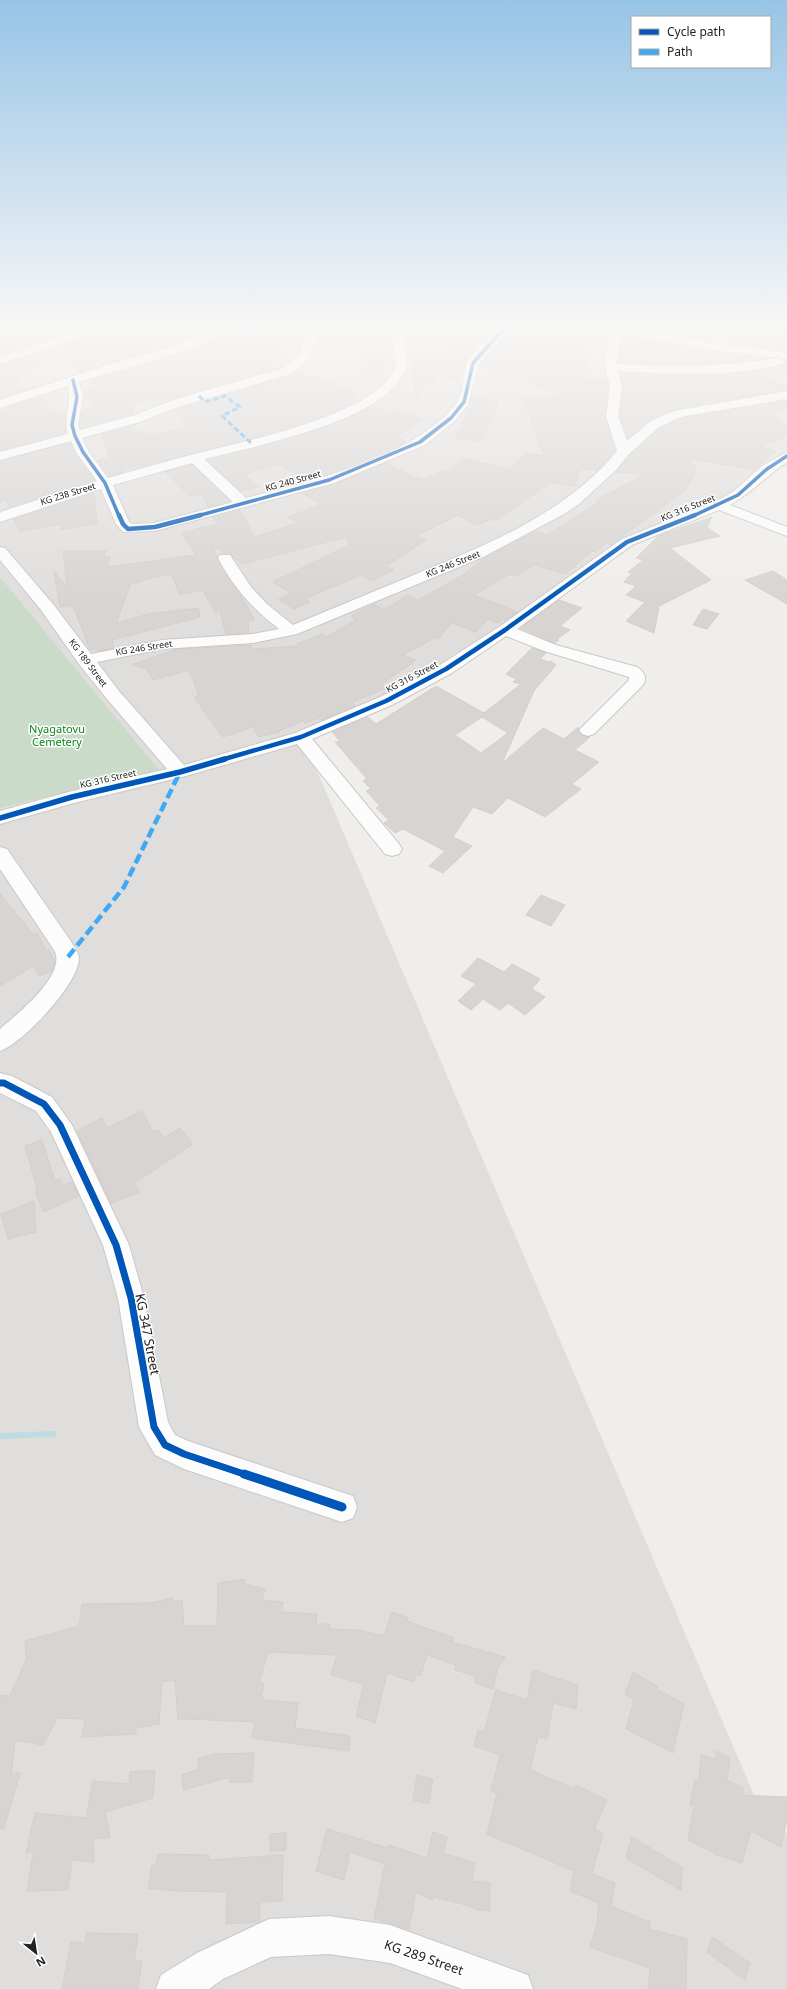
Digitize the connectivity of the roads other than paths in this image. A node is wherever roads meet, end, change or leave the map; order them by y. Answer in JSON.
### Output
{"nodes":[{"id":1,"x":73,"y":417,"type":"edge"},
{"id":2,"x":142,"y":417,"type":"edge"},
{"id":3,"x":335,"y":417,"type":"edge"},
{"id":4,"x":452,"y":417,"type":"edge"},
{"id":5,"x":612,"y":417,"type":"edge"},
{"id":6,"x":672,"y":417,"type":"edge"},
{"id":7,"x":75,"y":436,"type":"junction"},
{"id":8,"x":624,"y":450,"type":"junction"},
{"id":9,"x":0,"y":456,"type":"edge"},
{"id":10,"x":787,"y":456,"type":"edge"},
{"id":11,"x":195,"y":458,"type":"junction"},
{"id":12,"x":105,"y":483,"type":"junction"},
{"id":13,"x":243,"y":503,"type":"junction"},
{"id":14,"x":719,"y":505,"type":"junction"},
{"id":15,"x":0,"y":518,"type":"edge"},
{"id":16,"x":787,"y":532,"type":"edge"},
{"id":17,"x":0,"y":551,"type":"edge"},
{"id":18,"x":225,"y":558,"type":"dead end"},
{"id":19,"x":505,"y":630,"type":"junction"},
{"id":20,"x":291,"y":631,"type":"junction"},
{"id":21,"x":85,"y":660,"type":"junction"},
{"id":22,"x":588,"y":730,"type":"dead end"},
{"id":23,"x":301,"y":737,"type":"junction"},
{"id":24,"x":180,"y":772,"type":"junction"},
{"id":25,"x":1,"y":817,"type":"edge"},
{"id":26,"x":392,"y":849,"type":"dead end"},
{"id":27,"x":0,"y":854,"type":"edge"},
{"id":28,"x":0,"y":1042,"type":"edge"},
{"id":29,"x":0,"y":1083,"type":"edge"},
{"id":30,"x":342,"y":1507,"type":"dead end"},
{"id":31,"x":176,"y":1989,"type":"edge"},
{"id":32,"x":514,"y":1989,"type":"edge"}],
"edges":[{"from":1,"to":7,"type":"street"},
{"from":2,"to":7,"type":"street"},
{"from":3,"to":11,"type":"street","name":"KG 238 Street"},
{"from":4,"to":13,"type":"street","name":"KG 240 Street"},
{"from":5,"to":8,"type":"street"},
{"from":6,"to":8,"type":"street","name":"KG 246 Street"},
{"from":7,"to":9,"type":"street"},
{"from":7,"to":12,"type":"street","name":"KG 240 Street"},
{"from":8,"to":20,"type":"street","name":"KG 246 Street"},
{"from":10,"to":14,"type":"street","name":"KG 316 Street"},
{"from":11,"to":12,"type":"street","name":"KG 238 Street"},
{"from":11,"to":13,"type":"street"},
{"from":12,"to":13,"type":"street","name":"KG 240 Street"},
{"from":12,"to":15,"type":"street","name":"KG 238 Street"},
{"from":14,"to":16,"type":"street"},
{"from":14,"to":19,"type":"street","name":"KG 316 Street"},
{"from":17,"to":21,"type":"street","name":"KG 189 Street"},
{"from":18,"to":20,"type":"street"},
{"from":19,"to":22,"type":"street"},
{"from":19,"to":23,"type":"street","name":"KG 316 Street"},
{"from":20,"to":21,"type":"street","name":"KG 246 Street"},
{"from":21,"to":24,"type":"street","name":"KG 189 Street"},
{"from":23,"to":24,"type":"street","name":"KG 316 Street"},
{"from":23,"to":26,"type":"street"},
{"from":24,"to":25,"type":"street","name":"KG 316 Street"},
{"from":27,"to":28,"type":"street"},
{"from":29,"to":30,"type":"street","name":"KG 347 Street"},
{"from":31,"to":32,"type":"street","name":"KG 289 Street"}]}
